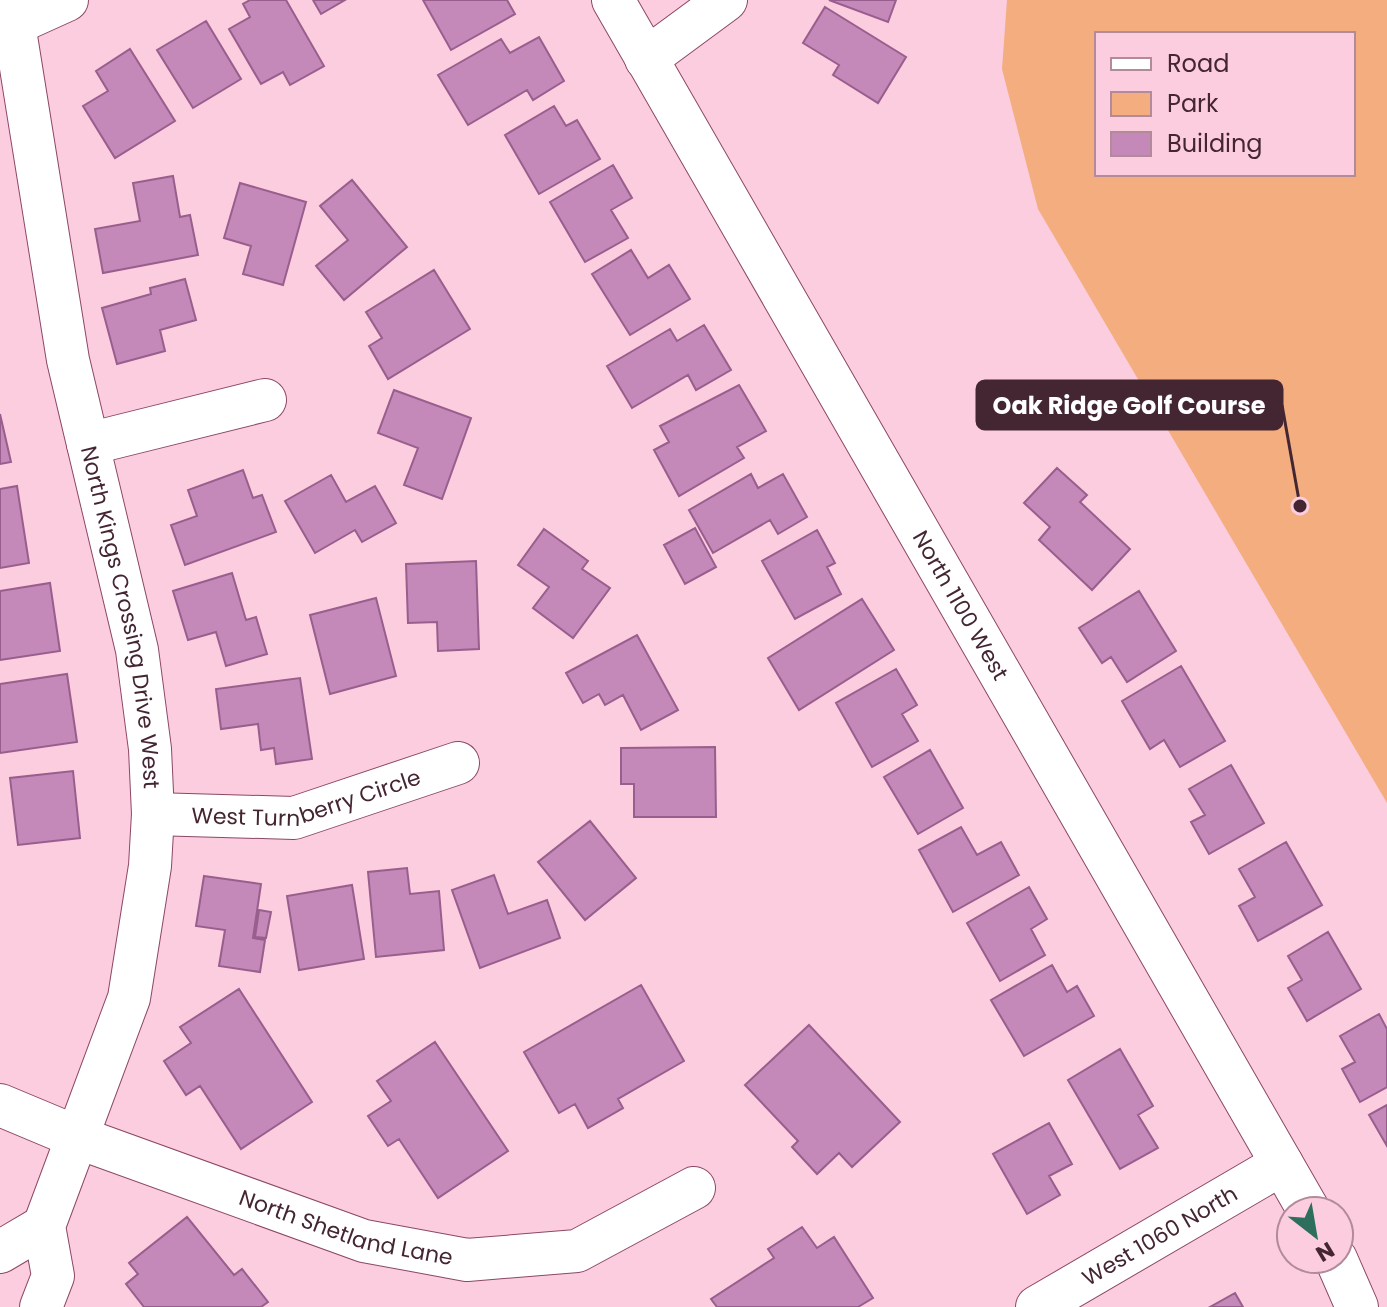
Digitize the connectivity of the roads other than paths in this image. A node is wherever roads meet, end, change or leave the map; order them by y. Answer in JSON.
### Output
{"nodes":[{"id":1,"x":67,"y":0,"type":"edge"},
{"id":2,"x":613,"y":0,"type":"edge"},
{"id":3,"x":726,"y":0,"type":"edge"},
{"id":4,"x":7,"y":14,"type":"edge"},
{"id":5,"x":646,"y":59,"type":"junction"},
{"id":6,"x":265,"y":400,"type":"dead end"},
{"id":7,"x":88,"y":444,"type":"junction"},
{"id":8,"x":458,"y":763,"type":"dead end"},
{"id":9,"x":153,"y":814,"type":"junction"},
{"id":10,"x":0,"y":1105,"type":"edge"},
{"id":11,"x":79,"y":1138,"type":"junction"},
{"id":12,"x":1282,"y":1164,"type":"junction"},
{"id":13,"x":694,"y":1188,"type":"dead end"},
{"id":14,"x":1300,"y":1195,"type":"edge"},
{"id":15,"x":44,"y":1226,"type":"junction"},
{"id":16,"x":0,"y":1252,"type":"edge"},
{"id":17,"x":1343,"y":1275,"type":"edge"},
{"id":18,"x":41,"y":1307,"type":"edge"},
{"id":19,"x":1037,"y":1307,"type":"edge"},
{"id":20,"x":1357,"y":1307,"type":"edge"}],
"edges":[{"from":1,"to":4,"type":"street"},
{"from":2,"to":5,"type":"street","name":"North 1100 West"},
{"from":3,"to":5,"type":"street"},
{"from":4,"to":7,"type":"street","name":"North Kings Crossing Drive West"},
{"from":5,"to":12,"type":"street","name":"North 1100 West"},
{"from":6,"to":7,"type":"street"},
{"from":7,"to":9,"type":"street","name":"North Kings Crossing Drive West"},
{"from":8,"to":9,"type":"street","name":"West Turnberry Circle"},
{"from":9,"to":11,"type":"street","name":"North Kings Crossing Drive West"},
{"from":10,"to":11,"type":"street","name":"North Shetland Lane"},
{"from":11,"to":13,"type":"street","name":"North Shetland Lane"},
{"from":11,"to":15,"type":"street","name":"North Kings Crossing Drive West"},
{"from":12,"to":14,"type":"street","name":"North 1100 West"},
{"from":12,"to":19,"type":"street","name":"West 1060 North"},
{"from":15,"to":16,"type":"street"},
{"from":15,"to":18,"type":"street"},
{"from":17,"to":20,"type":"street"}]}
